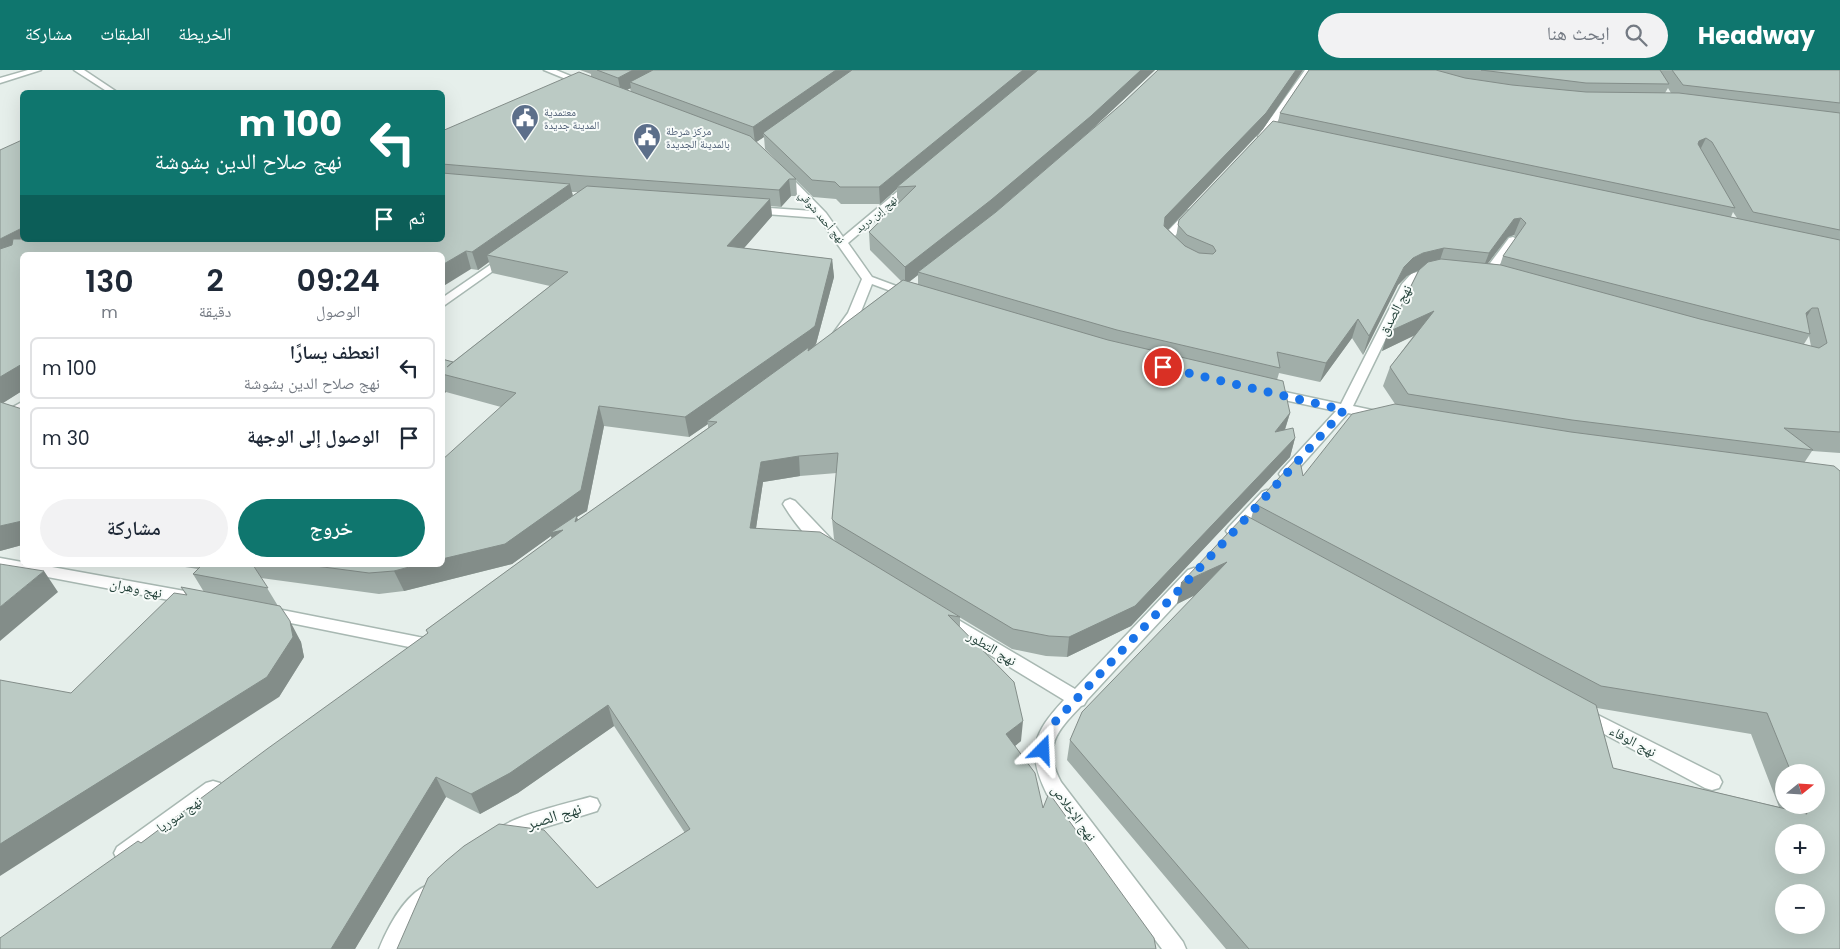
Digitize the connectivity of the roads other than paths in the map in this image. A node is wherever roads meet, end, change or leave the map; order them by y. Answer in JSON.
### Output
{"nodes":[{"id":1,"x":15,"y":70,"type":"edge"},
{"id":2,"x":37,"y":70,"type":"edge"},
{"id":3,"x":78,"y":70,"type":"edge"},
{"id":4,"x":96,"y":70,"type":"edge"},
{"id":5,"x":548,"y":70,"type":"edge"},
{"id":6,"x":1309,"y":70,"type":"edge"},
{"id":7,"x":0,"y":76,"type":"edge"},
{"id":8,"x":95,"y":80,"type":"junction"},
{"id":9,"x":0,"y":81,"type":"edge"},
{"id":10,"x":593,"y":87,"type":"edge"},
{"id":11,"x":110,"y":90,"type":"edge"},
{"id":12,"x":1254,"y":146,"type":"edge"},
{"id":13,"x":774,"y":165,"type":"edge"},
{"id":14,"x":919,"y":178,"type":"edge"},
{"id":15,"x":1195,"y":208,"type":"edge"},
{"id":16,"x":744,"y":209,"type":"edge"},
{"id":17,"x":822,"y":215,"type":"junction"},
{"id":18,"x":1513,"y":240,"type":"edge"},
{"id":19,"x":843,"y":242,"type":"junction"},
{"id":20,"x":519,"y":248,"type":"edge"},
{"id":21,"x":1179,"y":256,"type":"edge"},
{"id":22,"x":1445,"y":272,"type":"edge"},
{"id":23,"x":1486,"y":276,"type":"edge"},
{"id":24,"x":868,"y":279,"type":"junction"},
{"id":25,"x":917,"y":283,"type":"edge"},
{"id":26,"x":904,"y":293,"type":"junction"},
{"id":27,"x":921,"y":298,"type":"edge"},
{"id":28,"x":445,"y":302,"type":"edge"},
{"id":29,"x":828,"y":344,"type":"edge"},
{"id":30,"x":1257,"y":390,"type":"edge"},
{"id":31,"x":20,"y":407,"type":"edge"},
{"id":32,"x":1344,"y":410,"type":"junction"},
{"id":33,"x":1392,"y":418,"type":"edge"},
{"id":34,"x":0,"y":420,"type":"edge"},
{"id":35,"x":790,"y":504,"type":"dead end"},
{"id":36,"x":1239,"y":526,"type":"junction"},
{"id":37,"x":1256,"y":535,"type":"edge"},
{"id":38,"x":1226,"y":540,"type":"edge"},
{"id":39,"x":838,"y":553,"type":"edge"},
{"id":40,"x":1206,"y":562,"type":"edge"},
{"id":41,"x":0,"y":563,"type":"edge"},
{"id":42,"x":20,"y":566,"type":"edge"},
{"id":43,"x":23,"y":567,"type":"edge"},
{"id":44,"x":80,"y":567,"type":"edge"},
{"id":45,"x":69,"y":575,"type":"junction"},
{"id":46,"x":206,"y":601,"type":"edge"},
{"id":47,"x":254,"y":611,"type":"edge"},
{"id":48,"x":935,"y":613,"type":"edge"},
{"id":49,"x":435,"y":631,"type":"edge"},
{"id":50,"x":420,"y":643,"type":"junction"},
{"id":51,"x":403,"y":654,"type":"edge"},
{"id":52,"x":1078,"y":700,"type":"junction"},
{"id":53,"x":1566,"y":706,"type":"edge"},
{"id":54,"x":226,"y":780,"type":"edge"},
{"id":55,"x":1712,"y":782,"type":"dead end"},
{"id":56,"x":590,"y":805,"type":"dead end"},
{"id":57,"x":485,"y":846,"type":"edge"},
{"id":58,"x":113,"y":861,"type":"edge"},
{"id":59,"x":444,"y":878,"type":"edge"},
{"id":60,"x":390,"y":949,"type":"edge"},
{"id":61,"x":1174,"y":949,"type":"edge"}],
"edges":[{"from":1,"to":7,"type":"street"},
{"from":2,"to":9,"type":"street"},
{"from":3,"to":8,"type":"street"},
{"from":4,"to":8,"type":"street"},
{"from":5,"to":10,"type":"street"},
{"from":6,"to":12,"type":"street"},
{"from":8,"to":11,"type":"street"},
{"from":13,"to":17,"type":"street","name":"نهج أحمد شوقي"},
{"from":14,"to":19,"type":"street","name":"نهج إبن دريد"},
{"from":15,"to":21,"type":"street"},
{"from":16,"to":17,"type":"street"},
{"from":17,"to":19,"type":"street","name":"نهج أحمد شوقي"},
{"from":18,"to":23,"type":"street"},
{"from":19,"to":24,"type":"street","name":"نهج أحمد شوقي"},
{"from":20,"to":28,"type":"street"},
{"from":22,"to":32,"type":"street","name":"نهج الصدق"},
{"from":24,"to":26,"type":"street"},
{"from":24,"to":29,"type":"street"},
{"from":25,"to":26,"type":"street"},
{"from":26,"to":27,"type":"street"},
{"from":30,"to":32,"type":"street"},
{"from":31,"to":34,"type":"street"},
{"from":32,"to":33,"type":"street"},
{"from":32,"to":36,"type":"street"},
{"from":35,"to":39,"type":"street"},
{"from":36,"to":37,"type":"street"},
{"from":36,"to":38,"type":"street"},
{"from":40,"to":52,"type":"street","name":"نهج الإخلاص"},
{"from":41,"to":42,"type":"street","name":"نهج وهران"},
{"from":43,"to":45,"type":"street","name":"نهج وهران"},
{"from":44,"to":45,"type":"street"},
{"from":45,"to":46,"type":"street","name":"نهج وهران"},
{"from":47,"to":50,"type":"street"},
{"from":48,"to":52,"type":"street","name":"نهج التطور"},
{"from":49,"to":50,"type":"street"},
{"from":50,"to":51,"type":"street"},
{"from":52,"to":61,"type":"street","name":"نهج الإخلاص"},
{"from":53,"to":55,"type":"street","name":"نهج الوفاء"},
{"from":54,"to":58,"type":"street","name":"نهج سوريا"},
{"from":56,"to":57,"type":"street","name":"نهج الصبر"},
{"from":59,"to":60,"type":"street"}]}
